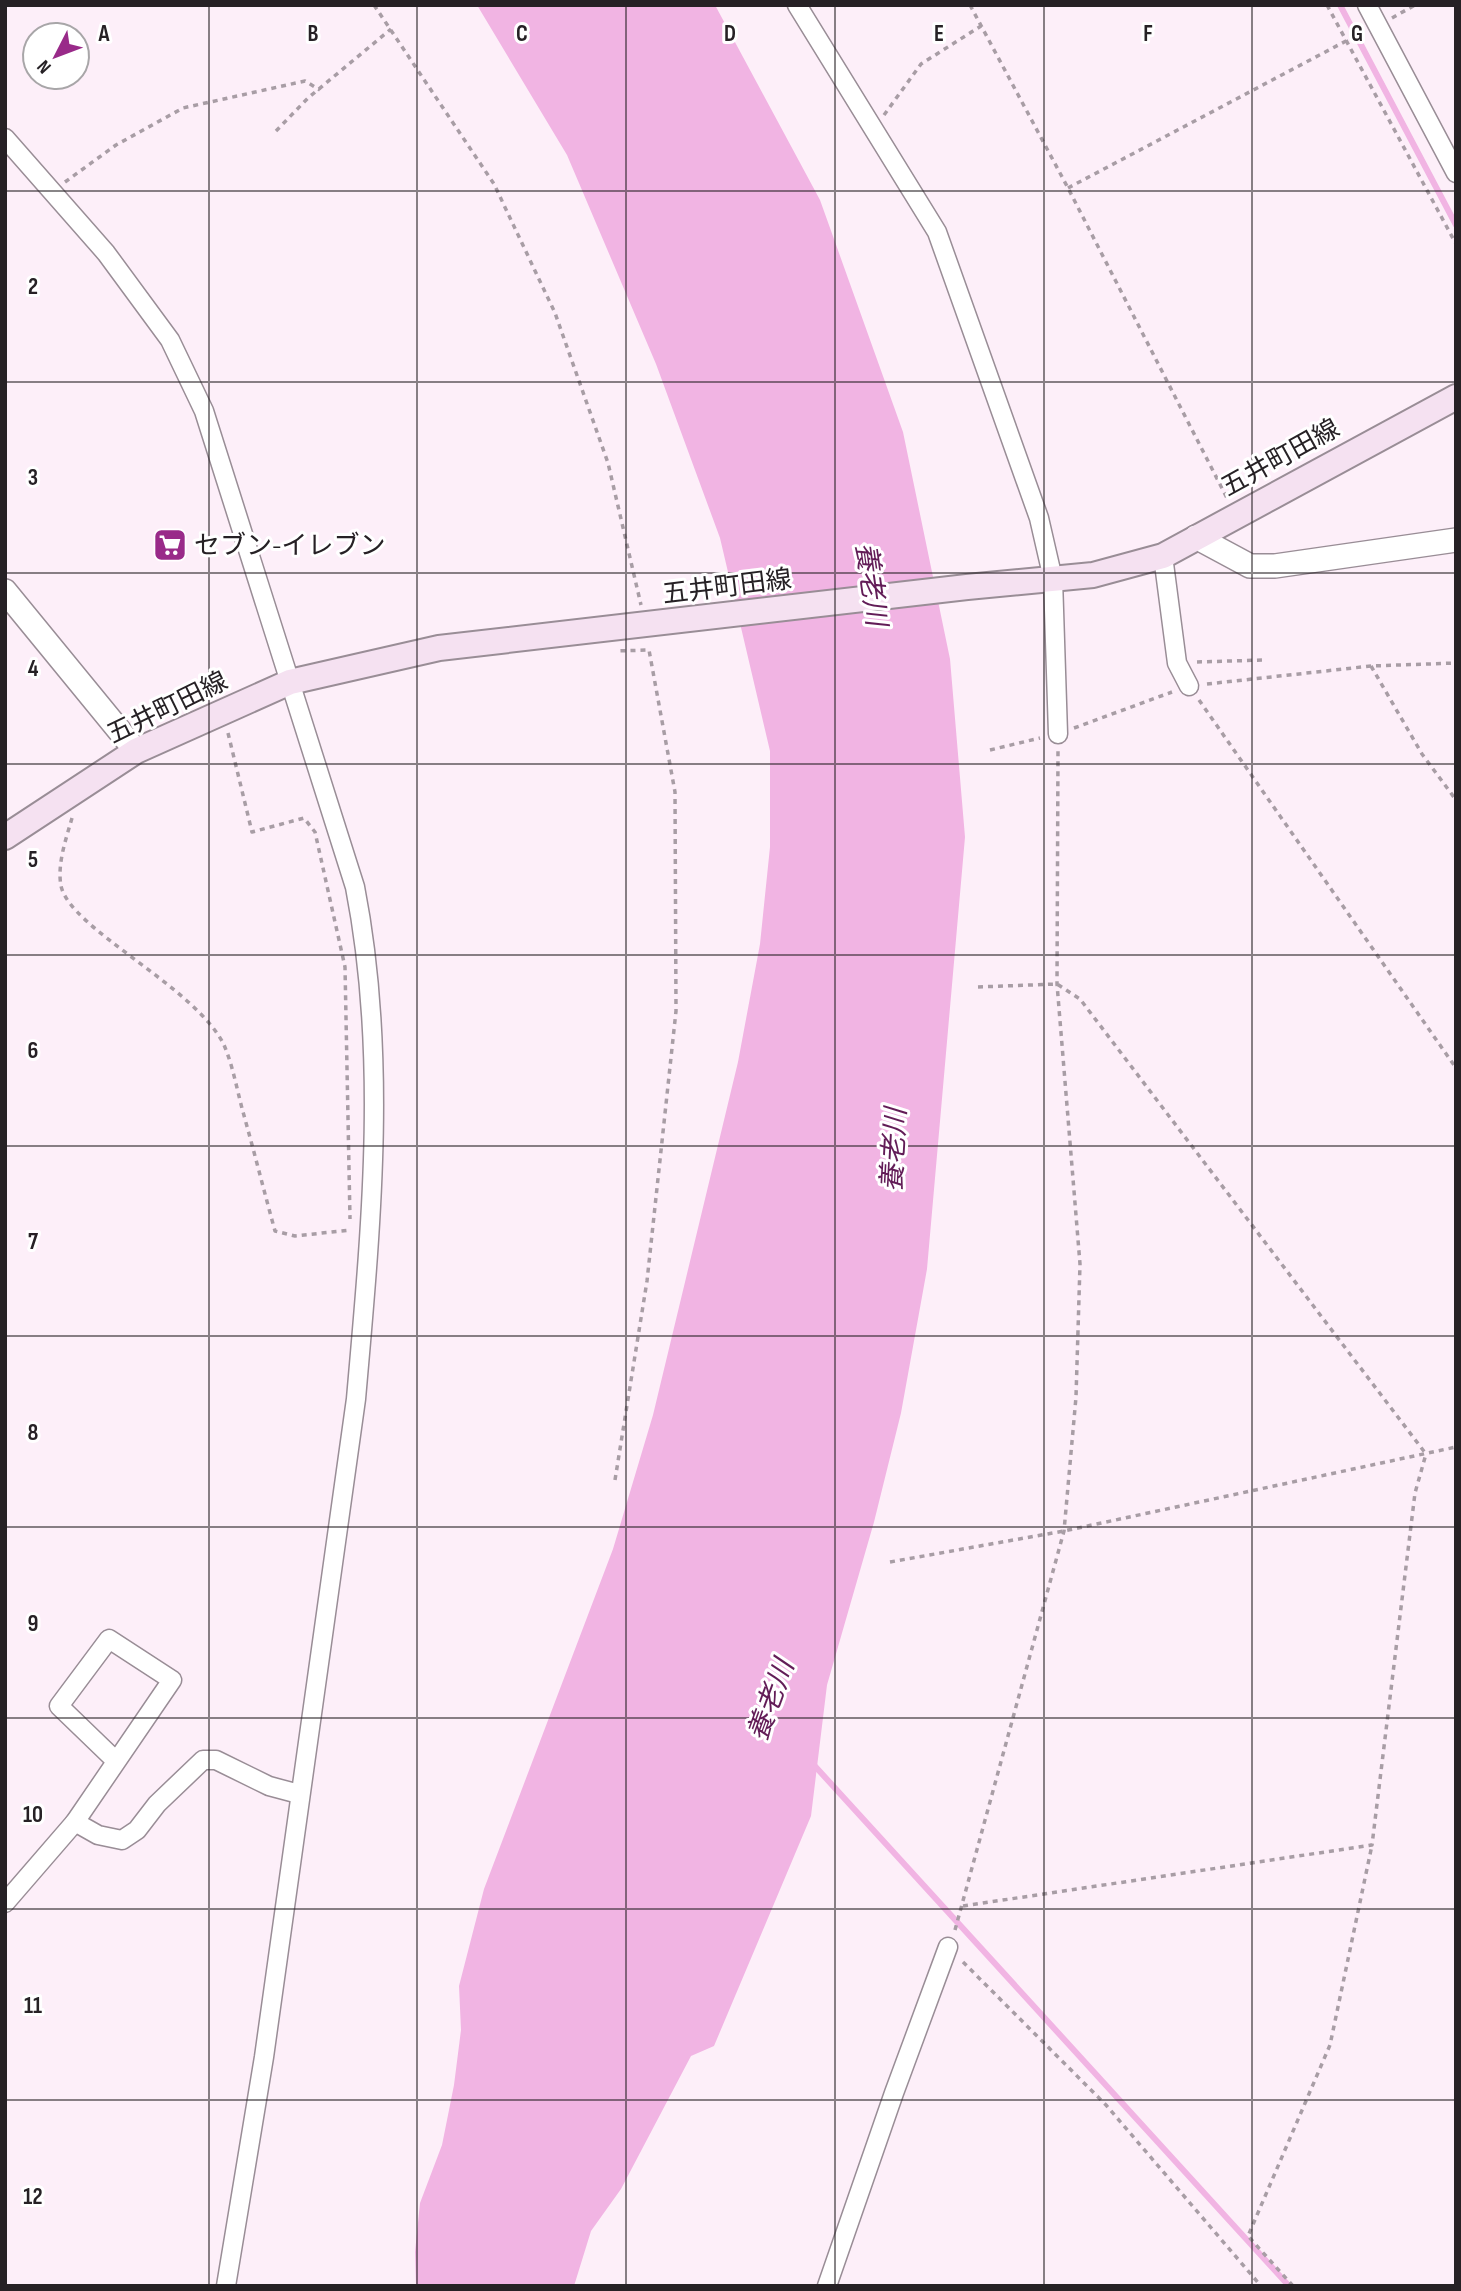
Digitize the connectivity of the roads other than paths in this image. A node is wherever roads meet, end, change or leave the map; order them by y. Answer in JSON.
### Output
{"nodes":[{"id":1,"x":797,"y":5,"type":"edge"},
{"id":2,"x":1367,"y":5,"type":"edge"},
{"id":3,"x":5,"y":138,"type":"edge"},
{"id":4,"x":1456,"y":173,"type":"edge"},
{"id":5,"x":1456,"y":397,"type":"edge"},
{"id":6,"x":1196,"y":537,"type":"junction"},
{"id":7,"x":1456,"y":540,"type":"edge"},
{"id":8,"x":1163,"y":556,"type":"junction"},
{"id":9,"x":1053,"y":579,"type":"junction"},
{"id":10,"x":5,"y":591,"type":"edge"},
{"id":11,"x":290,"y":682,"type":"junction"},
{"id":12,"x":1189,"y":686,"type":"road end"},
{"id":13,"x":1058,"y":734,"type":"road end"},
{"id":14,"x":136,"y":751,"type":"junction"},
{"id":15,"x":5,"y":837,"type":"edge"},
{"id":16,"x":116,"y":1761,"type":"junction"},
{"id":17,"x":299,"y":1794,"type":"junction"},
{"id":18,"x":75,"y":1822,"type":"junction"},
{"id":19,"x":5,"y":1903,"type":"edge"},
{"id":20,"x":948,"y":1947,"type":"road end"},
{"id":21,"x":226,"y":2286,"type":"edge"},
{"id":22,"x":827,"y":2286,"type":"edge"}],
"edges":[{"from":1,"to":9,"type":"street"},
{"from":2,"to":4,"type":"street"},
{"from":3,"to":11,"type":"street"},
{"from":5,"to":6,"type":"main road","name":"五井町田線"},
{"from":6,"to":7,"type":"street"},
{"from":6,"to":8,"type":"main road","name":"五井町田線"},
{"from":8,"to":9,"type":"main road","name":"五井町田線"},
{"from":8,"to":12,"type":"street"},
{"from":9,"to":11,"type":"main road","name":"五井町田線"},
{"from":9,"to":13,"type":"street"},
{"from":10,"to":14,"type":"street"},
{"from":11,"to":14,"type":"main road","name":"五井町田線"},
{"from":11,"to":17,"type":"street"},
{"from":14,"to":15,"type":"main road","name":"五井町田線"},
{"from":16,"to":16,"type":"street"},
{"from":16,"to":18,"type":"street"},
{"from":17,"to":18,"type":"street"},
{"from":17,"to":21,"type":"street"},
{"from":18,"to":19,"type":"street"},
{"from":20,"to":22,"type":"street"}]}
